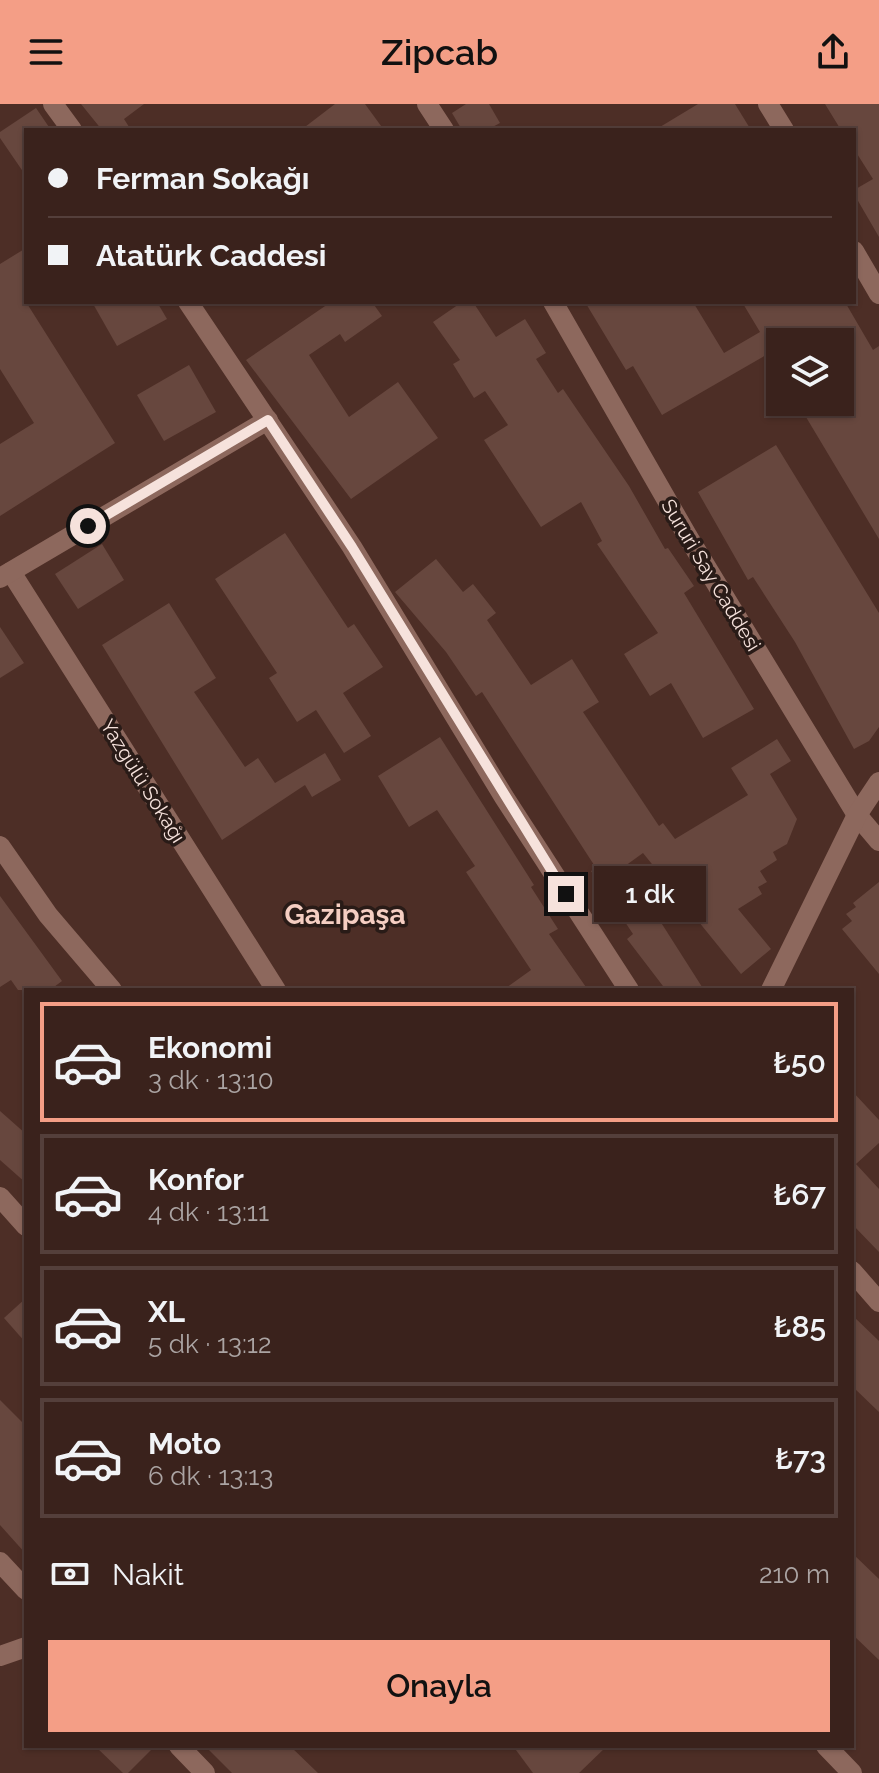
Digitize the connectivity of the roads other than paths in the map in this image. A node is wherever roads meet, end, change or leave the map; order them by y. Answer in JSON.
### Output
{"nodes":[{"id":1,"x":53,"y":104,"type":"edge"},
{"id":2,"x":427,"y":104,"type":"edge"},
{"id":3,"x":768,"y":104,"type":"edge"},
{"id":4,"x":71,"y":128,"type":"edge"},
{"id":5,"x":443,"y":128,"type":"edge"},
{"id":6,"x":783,"y":128,"type":"edge"},
{"id":7,"x":856,"y":254,"type":"edge"},
{"id":8,"x":879,"y":294,"type":"edge"},
{"id":9,"x":189,"y":304,"type":"edge"},
{"id":10,"x":554,"y":304,"type":"edge"},
{"id":11,"x":268,"y":420,"type":"junction"},
{"id":12,"x":6,"y":575,"type":"edge"},
{"id":13,"x":879,"y":782,"type":"edge"},
{"id":14,"x":857,"y":815,"type":"junction"},
{"id":15,"x":879,"y":841,"type":"edge"},
{"id":16,"x":0,"y":846,"type":"edge"},
{"id":17,"x":110,"y":988,"type":"edge"},
{"id":18,"x":275,"y":988,"type":"edge"},
{"id":19,"x":628,"y":988,"type":"edge"},
{"id":20,"x":772,"y":988,"type":"edge"},
{"id":21,"x":0,"y":1197,"type":"edge"},
{"id":22,"x":24,"y":1224,"type":"edge"},
{"id":23,"x":854,"y":1273,"type":"edge"},
{"id":24,"x":879,"y":1302,"type":"edge"},
{"id":25,"x":0,"y":1562,"type":"edge"},
{"id":26,"x":24,"y":1588,"type":"edge"},
{"id":27,"x":24,"y":1648,"type":"edge"},
{"id":28,"x":0,"y":1656,"type":"edge"},
{"id":29,"x":181,"y":1748,"type":"edge"},
{"id":30,"x":828,"y":1748,"type":"edge"},
{"id":31,"x":205,"y":1773,"type":"edge"},
{"id":32,"x":852,"y":1773,"type":"edge"}],
"edges":[{"from":1,"to":4,"type":"street"},
{"from":2,"to":5,"type":"street"},
{"from":3,"to":6,"type":"street"},
{"from":7,"to":8,"type":"street"},
{"from":9,"to":11,"type":"street"},
{"from":10,"to":14,"type":"street","name":"Sururi Say Caddesi"},
{"from":11,"to":12,"type":"street"},
{"from":11,"to":19,"type":"street"},
{"from":12,"to":18,"type":"street","name":"Yazgülü Sokağı"},
{"from":13,"to":14,"type":"street"},
{"from":14,"to":15,"type":"street","name":"Sururi Say Caddesi"},
{"from":14,"to":20,"type":"street"},
{"from":16,"to":17,"type":"street"},
{"from":21,"to":22,"type":"street"},
{"from":23,"to":24,"type":"street"},
{"from":25,"to":26,"type":"street"},
{"from":27,"to":28,"type":"street"},
{"from":29,"to":31,"type":"street"},
{"from":30,"to":32,"type":"street"}]}
